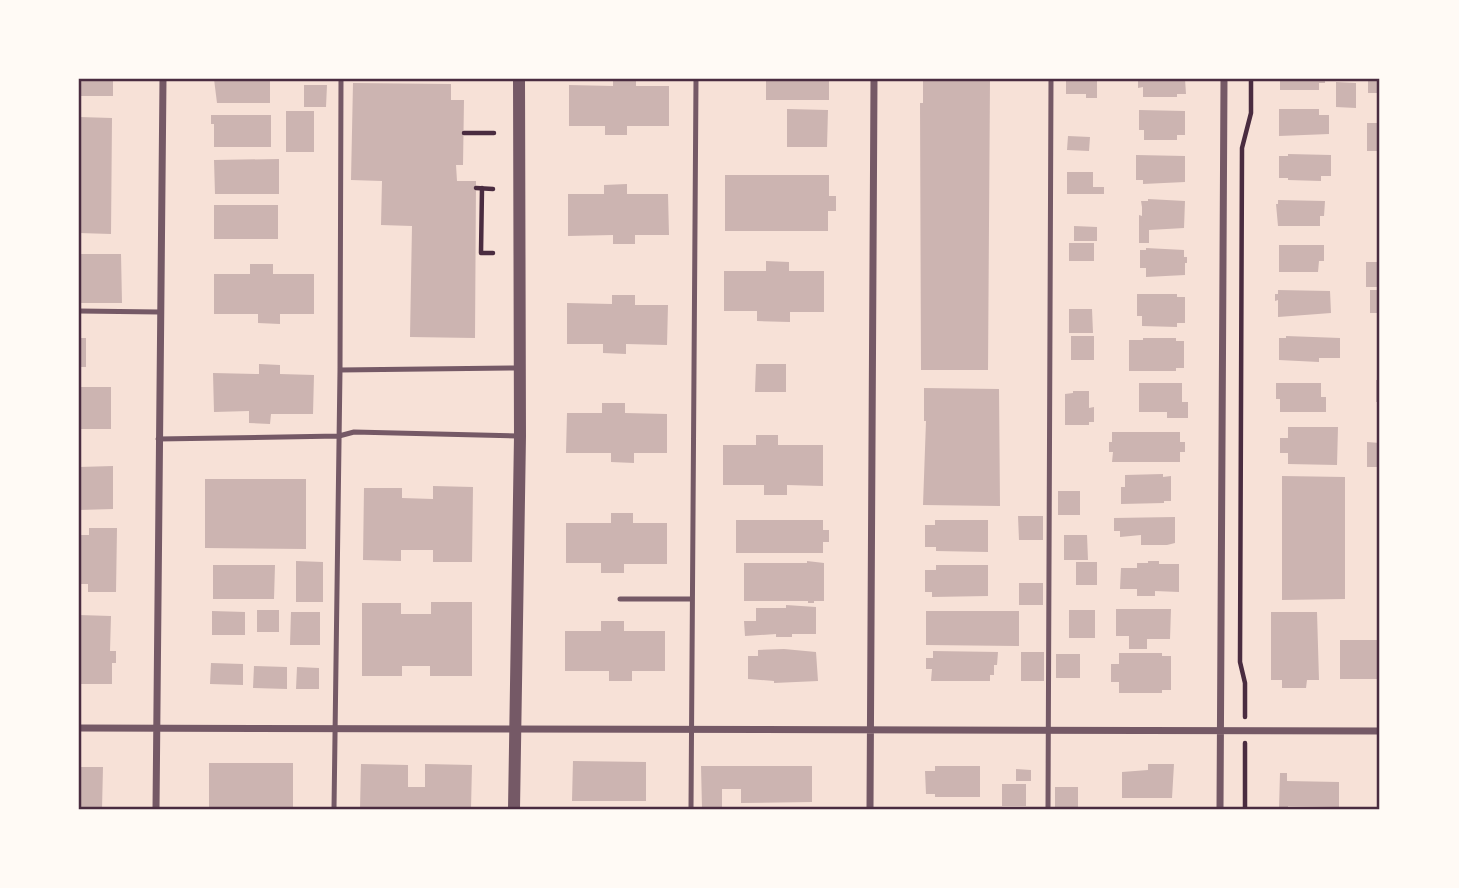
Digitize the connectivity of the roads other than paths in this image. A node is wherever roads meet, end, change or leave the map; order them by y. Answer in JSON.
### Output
{"nodes":[{"id":1,"x":163,"y":79,"type":"edge"},
{"id":2,"x":341,"y":79,"type":"edge"},
{"id":3,"x":519,"y":79,"type":"edge"},
{"id":4,"x":696,"y":79,"type":"edge"},
{"id":5,"x":874,"y":79,"type":"edge"},
{"id":6,"x":1051,"y":79,"type":"edge"},
{"id":7,"x":1224,"y":79,"type":"edge"},
{"id":8,"x":79,"y":311,"type":"edge"},
{"id":9,"x":159,"y":313,"type":"junction"},
{"id":10,"x":520,"y":368,"type":"junction"},
{"id":11,"x":340,"y":370,"type":"junction"},
{"id":12,"x":340,"y":436,"type":"junction"},
{"id":13,"x":520,"y":436,"type":"junction"},
{"id":14,"x":158,"y":439,"type":"junction"},
{"id":15,"x":620,"y":599,"type":"dead end"},
{"id":16,"x":692,"y":599,"type":"junction"},
{"id":17,"x":157,"y":727,"type":"junction"},
{"id":18,"x":515,"y":727,"type":"junction"},
{"id":19,"x":79,"y":728,"type":"edge"},
{"id":20,"x":335,"y":728,"type":"junction"},
{"id":21,"x":692,"y":729,"type":"junction"},
{"id":22,"x":871,"y":729,"type":"junction"},
{"id":23,"x":1049,"y":729,"type":"junction"},
{"id":24,"x":1220,"y":730,"type":"junction"},
{"id":25,"x":1380,"y":731,"type":"edge"},
{"id":26,"x":156,"y":809,"type":"edge"},
{"id":27,"x":334,"y":809,"type":"edge"},
{"id":28,"x":514,"y":809,"type":"edge"},
{"id":29,"x":691,"y":809,"type":"edge"},
{"id":30,"x":870,"y":809,"type":"edge"},
{"id":31,"x":1048,"y":809,"type":"edge"},
{"id":32,"x":1220,"y":809,"type":"edge"}],
"edges":[{"from":1,"to":9,"type":"street"},
{"from":2,"to":11,"type":"lane"},
{"from":3,"to":10,"type":"street"},
{"from":4,"to":16,"type":"lane"},
{"from":5,"to":22,"type":"street"},
{"from":6,"to":23,"type":"lane"},
{"from":7,"to":24,"type":"street"},
{"from":8,"to":9,"type":"lane"},
{"from":9,"to":14,"type":"street"},
{"from":10,"to":11,"type":"lane"},
{"from":10,"to":13,"type":"street"},
{"from":11,"to":12,"type":"lane"},
{"from":12,"to":13,"type":"lane"},
{"from":12,"to":14,"type":"lane"},
{"from":12,"to":20,"type":"lane"},
{"from":13,"to":18,"type":"street"},
{"from":14,"to":17,"type":"street"},
{"from":15,"to":16,"type":"lane"},
{"from":16,"to":21,"type":"lane"},
{"from":17,"to":19,"type":"street"},
{"from":17,"to":20,"type":"street"},
{"from":17,"to":26,"type":"street"},
{"from":18,"to":20,"type":"street"},
{"from":18,"to":21,"type":"street"},
{"from":18,"to":28,"type":"street"},
{"from":20,"to":27,"type":"lane"},
{"from":21,"to":22,"type":"street"},
{"from":21,"to":29,"type":"lane"},
{"from":22,"to":23,"type":"street"},
{"from":22,"to":30,"type":"street"},
{"from":23,"to":24,"type":"street"},
{"from":23,"to":31,"type":"lane"},
{"from":24,"to":25,"type":"street"},
{"from":24,"to":32,"type":"street"}]}
